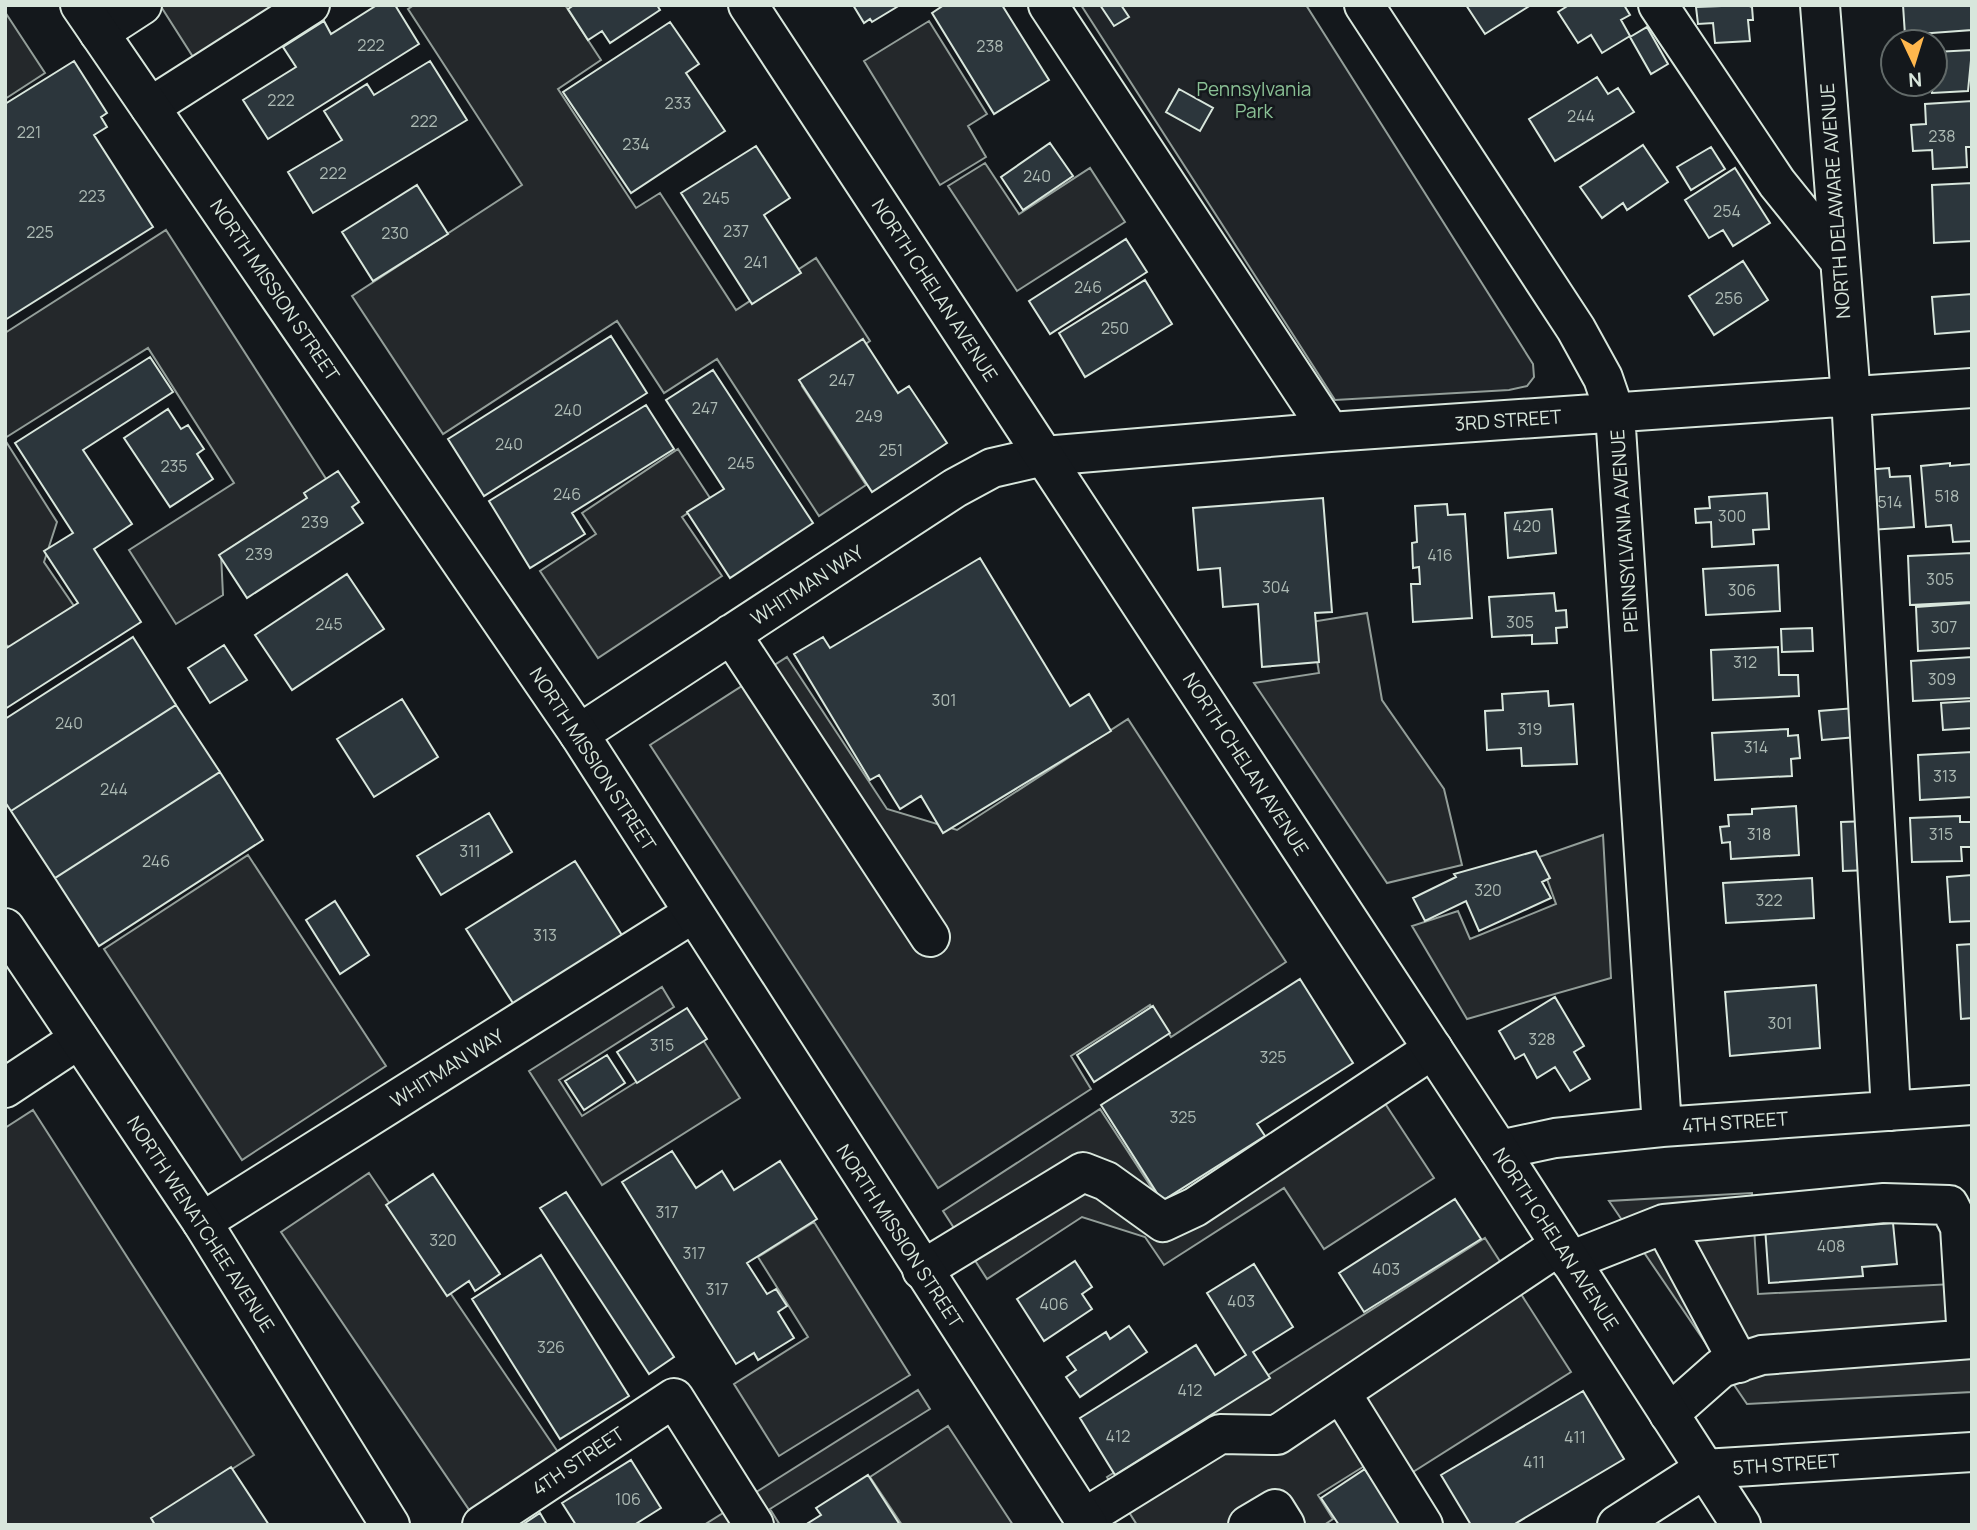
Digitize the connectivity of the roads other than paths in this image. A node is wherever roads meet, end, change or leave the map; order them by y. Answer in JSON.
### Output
{"nodes":[{"id":1,"x":142,"y":5,"type":"edge"},
{"id":2,"x":310,"y":5,"type":"edge"},
{"id":3,"x":748,"y":5,"type":"edge"},
{"id":4,"x":1048,"y":5,"type":"edge"},
{"id":5,"x":1364,"y":5,"type":"edge"},
{"id":6,"x":1658,"y":5,"type":"edge"},
{"id":7,"x":1820,"y":5,"type":"edge"},
{"id":8,"x":90,"y":19,"type":"edge"},
{"id":9,"x":150,"y":107,"type":"junction"},
{"id":10,"x":1839,"y":260,"type":"junction"},
{"id":11,"x":1972,"y":388,"type":"edge"},
{"id":12,"x":1851,"y":397,"type":"junction"},
{"id":13,"x":1615,"y":413,"type":"junction"},
{"id":14,"x":1329,"y":432,"type":"junction"},
{"id":15,"x":1044,"y":456,"type":"junction"},
{"id":16,"x":731,"y":634,"type":"junction"},
{"id":17,"x":579,"y":734,"type":"junction"},
{"id":18,"x":692,"y":914,"type":"junction"},
{"id":19,"x":5,"y":928,"type":"edge"},
{"id":20,"x":930,"y":937,"type":"dead end"},
{"id":21,"x":79,"y":1039,"type":"junction"},
{"id":22,"x":1433,"y":1049,"type":"junction"},
{"id":23,"x":5,"y":1088,"type":"edge"},
{"id":24,"x":1972,"y":1105,"type":"edge"},
{"id":25,"x":1891,"y":1111,"type":"junction"},
{"id":26,"x":1661,"y":1128,"type":"junction"},
{"id":27,"x":1499,"y":1150,"type":"junction"},
{"id":28,"x":202,"y":1222,"type":"junction"},
{"id":29,"x":1664,"y":1224,"type":"junction"},
{"id":30,"x":1565,"y":1253,"type":"junction"},
{"id":31,"x":922,"y":1269,"type":"junction"},
{"id":32,"x":1969,"y":1339,"type":"edge"},
{"id":33,"x":1739,"y":1363,"type":"junction"},
{"id":34,"x":1341,"y":1393,"type":"junction"},
{"id":35,"x":1669,"y":1414,"type":"junction"},
{"id":36,"x":1972,"y":1452,"type":"edge"},
{"id":37,"x":1704,"y":1469,"type":"junction"},
{"id":38,"x":1086,"y":1522,"type":"edge"},
{"id":39,"x":390,"y":1525,"type":"edge"},
{"id":40,"x":482,"y":1525,"type":"edge"},
{"id":41,"x":754,"y":1525,"type":"edge"},
{"id":42,"x":1248,"y":1525,"type":"edge"},
{"id":43,"x":1285,"y":1525,"type":"edge"},
{"id":44,"x":1423,"y":1525,"type":"edge"},
{"id":45,"x":1617,"y":1525,"type":"edge"},
{"id":46,"x":1741,"y":1525,"type":"edge"}],
"edges":[{"from":1,"to":8,"type":"main road"},
{"from":2,"to":9,"type":"main road"},
{"from":3,"to":15,"type":"main road","name":"NORTH CHELAN AVENUE"},
{"from":4,"to":14,"type":"main road"},
{"from":5,"to":13,"type":"main road","name":"PENNSYLVANIA AVENUE"},
{"from":6,"to":10,"type":"main road"},
{"from":7,"to":10,"type":"main road","name":"NORTH DELAWARE AVENUE"},
{"from":8,"to":9,"type":"main road","name":"NORTH MISSION STREET"},
{"from":9,"to":17,"type":"main road","name":"NORTH MISSION STREET"},
{"from":10,"to":12,"type":"main road","name":"NORTH DELAWARE AVENUE"},
{"from":11,"to":12,"type":"main road","name":"3RD STREET"},
{"from":12,"to":13,"type":"main road","name":"3RD STREET"},
{"from":12,"to":25,"type":"main road","name":"NORTH DELAWARE AVENUE"},
{"from":13,"to":14,"type":"main road","name":"3RD STREET"},
{"from":13,"to":26,"type":"main road","name":"PENNSYLVANIA AVENUE"},
{"from":14,"to":15,"type":"main road","name":"3RD STREET"},
{"from":15,"to":16,"type":"main road","name":"WHITMAN WAY"},
{"from":15,"to":22,"type":"main road","name":"NORTH CHELAN AVENUE"},
{"from":16,"to":17,"type":"main road","name":"WHITMAN WAY"},
{"from":16,"to":20,"type":"main road"},
{"from":17,"to":18,"type":"main road","name":"NORTH MISSION STREET"},
{"from":18,"to":28,"type":"main road","name":"WHITMAN WAY"},
{"from":18,"to":31,"type":"main road","name":"NORTH MISSION STREET"},
{"from":19,"to":21,"type":"main road","name":"NORTH WENATCHEE AVENUE"},
{"from":21,"to":23,"type":"main road"},
{"from":21,"to":28,"type":"main road","name":"NORTH WENATCHEE AVENUE"},
{"from":22,"to":27,"type":"main road","name":"NORTH CHELAN AVENUE"},
{"from":22,"to":31,"type":"main road"},
{"from":24,"to":25,"type":"main road","name":"4TH STREET"},
{"from":25,"to":26,"type":"main road","name":"4TH STREET"},
{"from":26,"to":27,"type":"main road","name":"4TH STREET"},
{"from":27,"to":30,"type":"main road","name":"NORTH CHELAN AVENUE"},
{"from":28,"to":39,"type":"main road","name":"NORTH WENATCHEE AVENUE"},
{"from":29,"to":30,"type":"main road"},
{"from":29,"to":32,"type":"main road"},
{"from":29,"to":33,"type":"main road"},
{"from":30,"to":34,"type":"main road"},
{"from":30,"to":35,"type":"main road","name":"NORTH CHELAN AVENUE"},
{"from":31,"to":38,"type":"main road","name":"NORTH MISSION STREET"},
{"from":32,"to":33,"type":"main road"},
{"from":33,"to":35,"type":"main road"},
{"from":34,"to":38,"type":"main road"},
{"from":34,"to":44,"type":"main road"},
{"from":35,"to":37,"type":"main road","name":"NORTH CHELAN AVENUE"},
{"from":36,"to":37,"type":"main road","name":"5TH STREET"},
{"from":37,"to":45,"type":"main road","name":"5TH STREET"},
{"from":37,"to":46,"type":"main road","name":"NORTH CHELAN AVENUE"},
{"from":40,"to":41,"type":"main road","name":"4TH STREET"},
{"from":42,"to":43,"type":"main road"}]}
